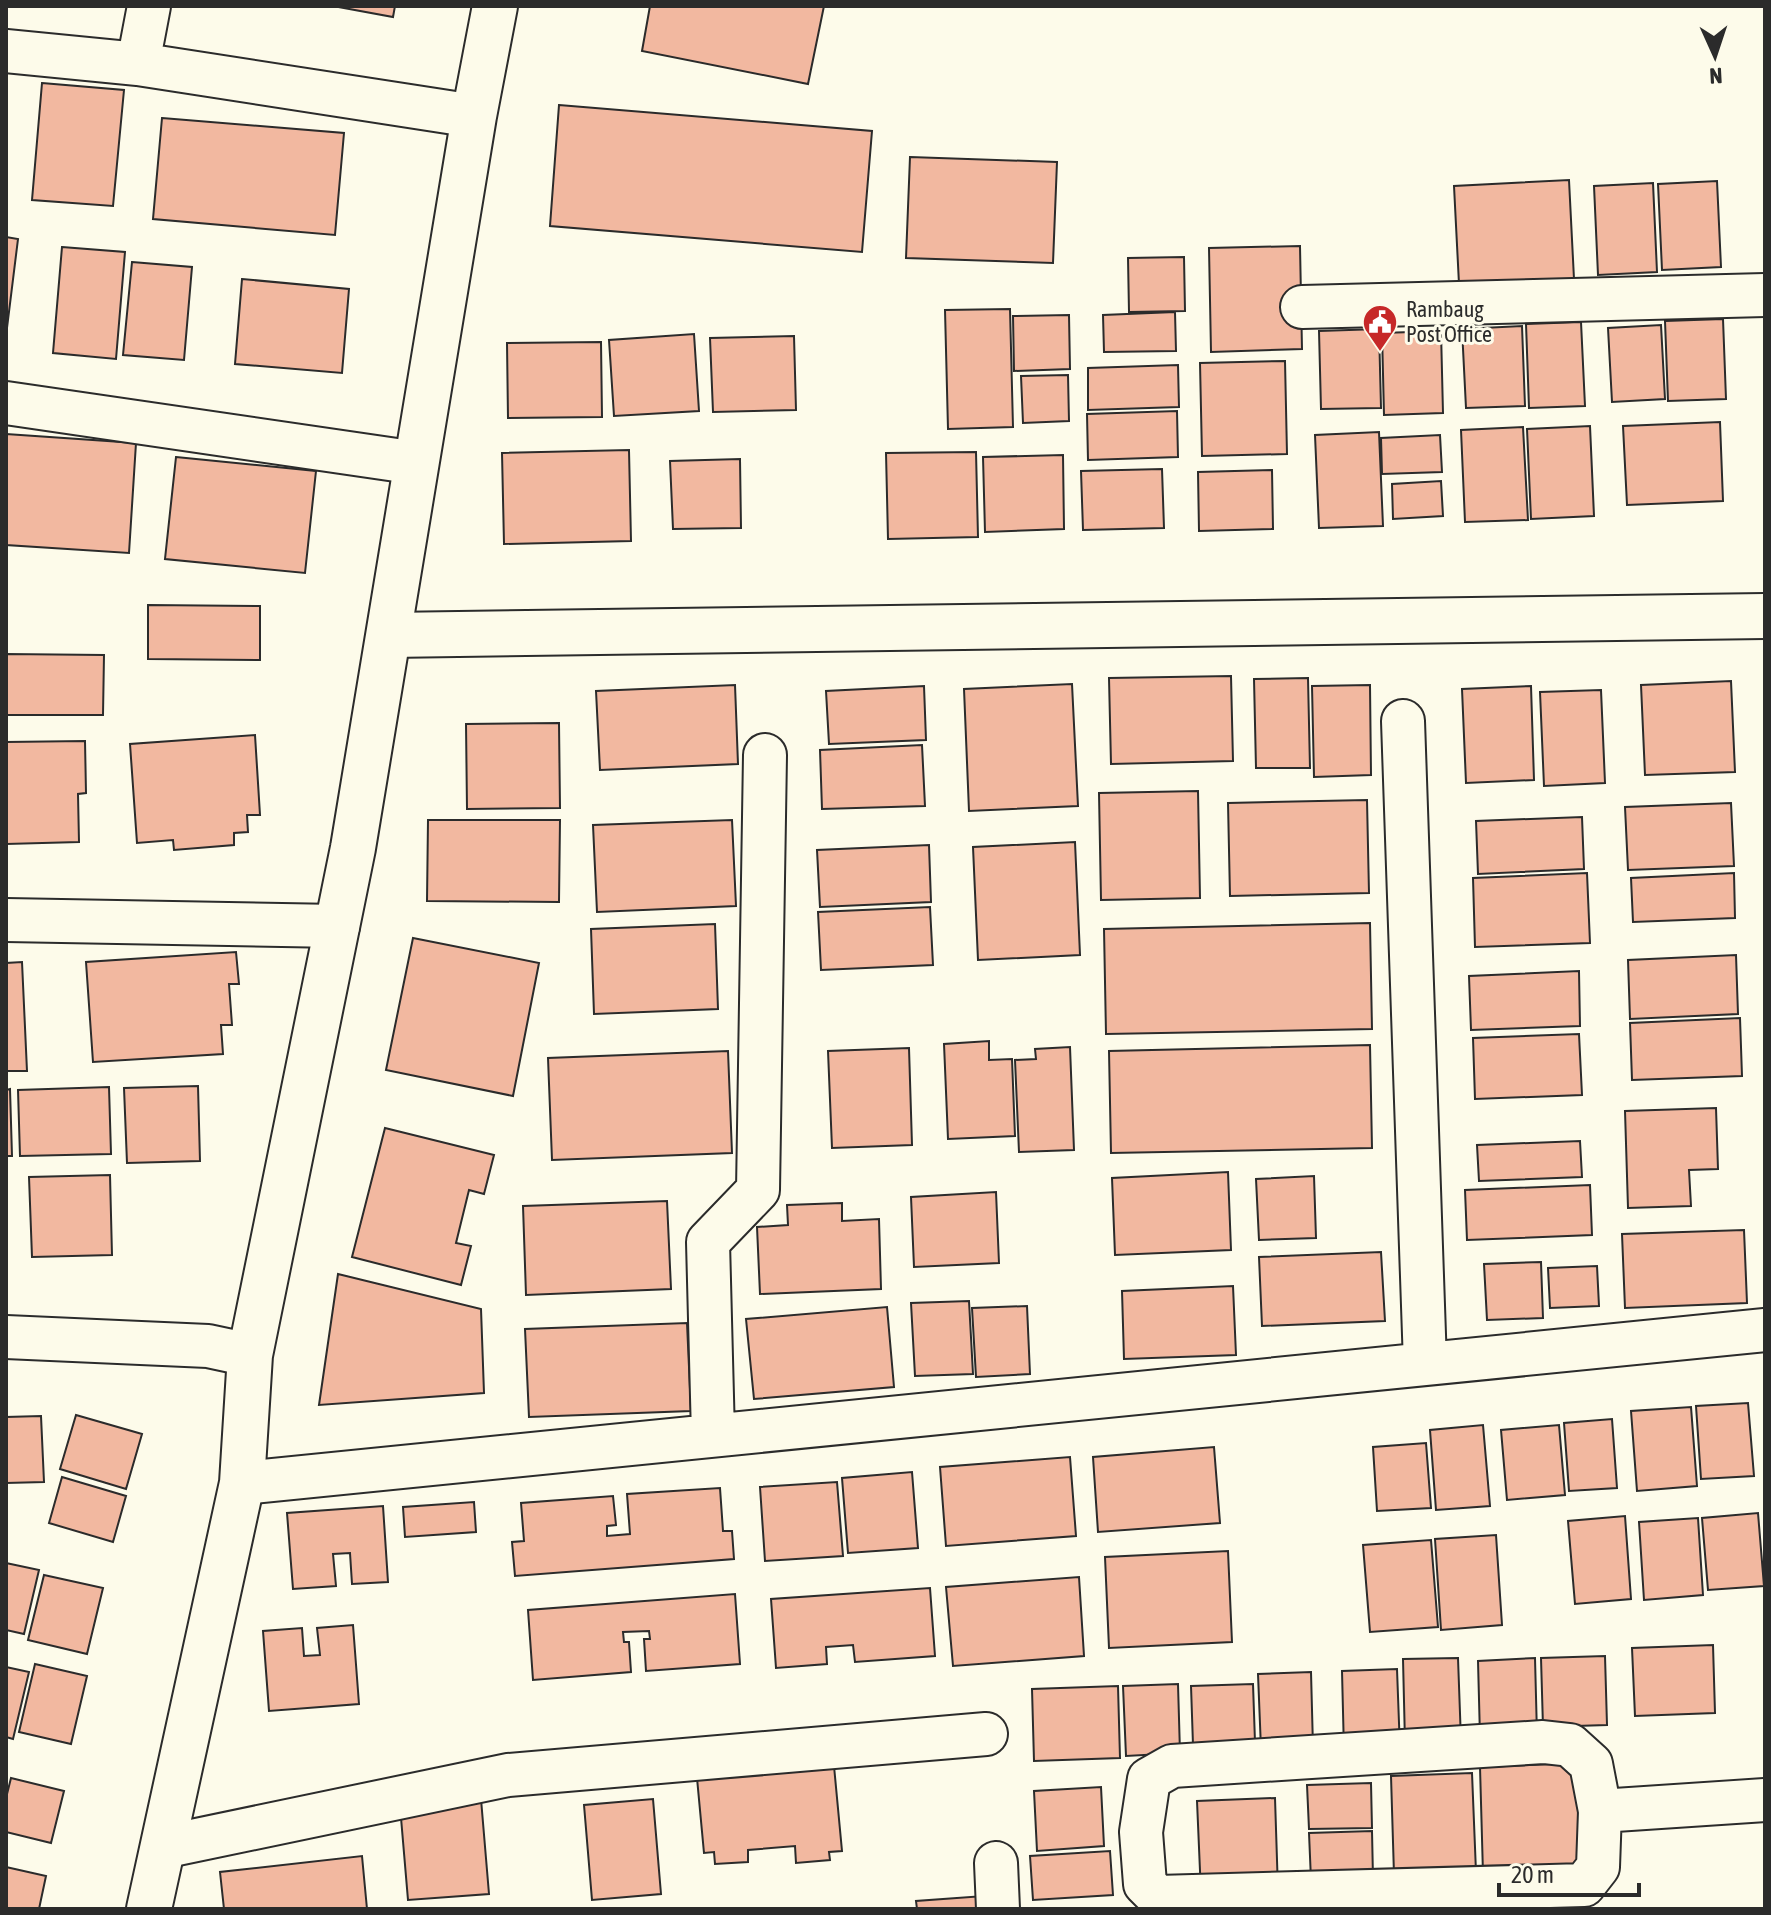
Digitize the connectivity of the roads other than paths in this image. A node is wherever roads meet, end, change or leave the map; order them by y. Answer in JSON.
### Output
{"nodes":[{"id":1,"x":149,"y":6,"type":"edge"},
{"id":2,"x":495,"y":6,"type":"edge"},
{"id":3,"x":6,"y":51,"type":"edge"},
{"id":4,"x":138,"y":64,"type":"junction"},
{"id":5,"x":474,"y":116,"type":"junction"},
{"id":6,"x":1765,"y":295,"type":"edge"},
{"id":7,"x":1302,"y":307,"type":"dead end"},
{"id":8,"x":6,"y":403,"type":"edge"},
{"id":9,"x":417,"y":463,"type":"junction"},
{"id":10,"x":1765,"y":616,"type":"edge"},
{"id":11,"x":389,"y":635,"type":"junction"},
{"id":12,"x":1403,"y":721,"type":"dead end"},
{"id":13,"x":765,"y":755,"type":"dead end"},
{"id":14,"x":6,"y":920,"type":"edge"},
{"id":15,"x":338,"y":926,"type":"junction"},
{"id":16,"x":1765,"y":1330,"type":"edge"},
{"id":17,"x":6,"y":1337,"type":"edge"},
{"id":18,"x":250,"y":1355,"type":"junction"},
{"id":19,"x":1425,"y":1364,"type":"junction"},
{"id":20,"x":713,"y":1435,"type":"junction"},
{"id":21,"x":242,"y":1483,"type":"junction"},
{"id":22,"x":986,"y":1734,"type":"dead end"},
{"id":23,"x":1765,"y":1800,"type":"edge"},
{"id":24,"x":1600,"y":1811,"type":"junction"},
{"id":25,"x":163,"y":1847,"type":"junction"},
{"id":26,"x":996,"y":1863,"type":"dead end"},
{"id":27,"x":149,"y":1909,"type":"edge"},
{"id":28,"x":998,"y":1909,"type":"edge"}],
"edges":[{"from":1,"to":4,"type":"street"},
{"from":2,"to":5,"type":"main road"},
{"from":3,"to":4,"type":"street"},
{"from":4,"to":5,"type":"street"},
{"from":5,"to":9,"type":"main road"},
{"from":6,"to":7,"type":"street"},
{"from":8,"to":9,"type":"street"},
{"from":9,"to":11,"type":"main road"},
{"from":10,"to":11,"type":"main road"},
{"from":11,"to":15,"type":"main road"},
{"from":12,"to":19,"type":"street"},
{"from":13,"to":20,"type":"street"},
{"from":14,"to":15,"type":"street"},
{"from":15,"to":18,"type":"main road"},
{"from":16,"to":19,"type":"street"},
{"from":17,"to":18,"type":"street"},
{"from":18,"to":21,"type":"main road"},
{"from":19,"to":20,"type":"street"},
{"from":20,"to":21,"type":"street"},
{"from":21,"to":25,"type":"main road"},
{"from":22,"to":25,"type":"street"},
{"from":23,"to":24,"type":"street"},
{"from":24,"to":24,"type":"street"},
{"from":25,"to":27,"type":"main road"},
{"from":26,"to":28,"type":"street"}]}
